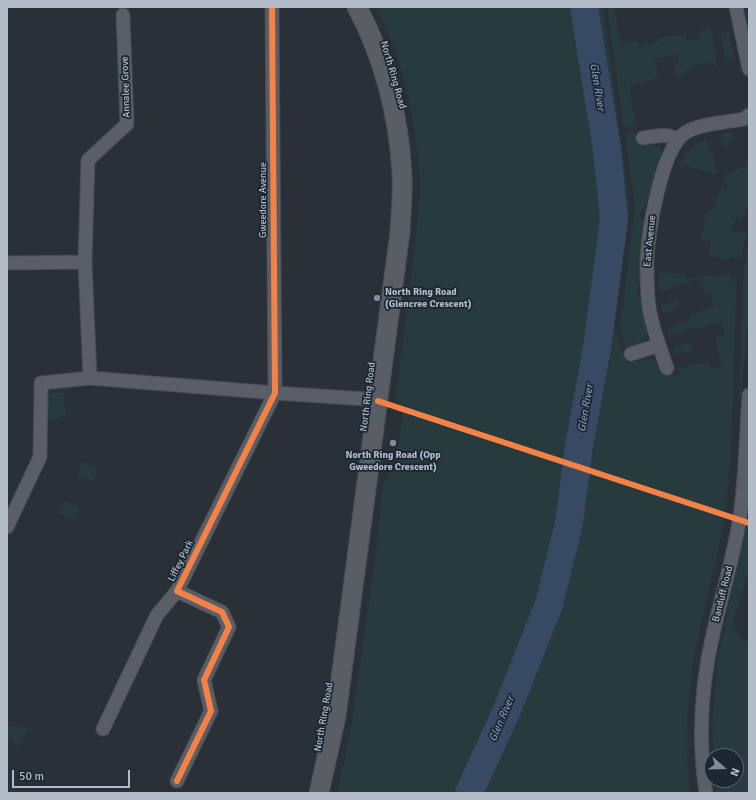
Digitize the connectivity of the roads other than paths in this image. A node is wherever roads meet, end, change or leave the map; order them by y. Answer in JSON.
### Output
{"nodes":[{"id":1,"x":272,"y":7,"type":"edge"},
{"id":2,"x":357,"y":7,"type":"edge"},
{"id":3,"x":736,"y":7,"type":"edge"},
{"id":4,"x":123,"y":15,"type":"dead end"},
{"id":5,"x":749,"y":69,"type":"edge"},
{"id":6,"x":749,"y":115,"type":"edge"},
{"id":7,"x":643,"y":138,"type":"dead end"},
{"id":8,"x":678,"y":139,"type":"junction"},
{"id":9,"x":85,"y":262,"type":"junction"},
{"id":10,"x":7,"y":263,"type":"edge"},
{"id":11,"x":659,"y":345,"type":"junction"},
{"id":12,"x":631,"y":354,"type":"dead end"},
{"id":13,"x":667,"y":368,"type":"dead end"},
{"id":14,"x":90,"y":378,"type":"junction"},
{"id":15,"x":275,"y":393,"type":"junction"},
{"id":16,"x":749,"y":395,"type":"edge"},
{"id":17,"x":378,"y":401,"type":"junction"},
{"id":18,"x":7,"y":527,"type":"edge"},
{"id":19,"x":177,"y":591,"type":"junction"},
{"id":20,"x":103,"y":729,"type":"dead end"},
{"id":21,"x":177,"y":781,"type":"dead end"},
{"id":22,"x":319,"y":793,"type":"edge"},
{"id":23,"x":706,"y":793,"type":"edge"}],
"edges":[{"from":1,"to":15,"type":"street","name":"Gweedore Avenue"},
{"from":2,"to":17,"type":"main road","name":"North Ring Road"},
{"from":3,"to":5,"type":"street"},
{"from":4,"to":9,"type":"street","name":"Annalee Grove"},
{"from":6,"to":8,"type":"street","name":"East Avenue"},
{"from":7,"to":8,"type":"street"},
{"from":8,"to":11,"type":"street","name":"East Avenue"},
{"from":9,"to":10,"type":"street"},
{"from":9,"to":14,"type":"street","name":"Annalee Grove"},
{"from":11,"to":12,"type":"street"},
{"from":11,"to":13,"type":"street","name":"East Avenue"},
{"from":14,"to":15,"type":"street"},
{"from":14,"to":18,"type":"street"},
{"from":15,"to":17,"type":"street"},
{"from":15,"to":19,"type":"street","name":"Liffey Park"},
{"from":16,"to":23,"type":"street","name":"Banduff Road"},
{"from":17,"to":22,"type":"main road","name":"North Ring Road"},
{"from":19,"to":20,"type":"street","name":"Liffey Park"},
{"from":19,"to":21,"type":"street","name":"Liffey Park"}]}
